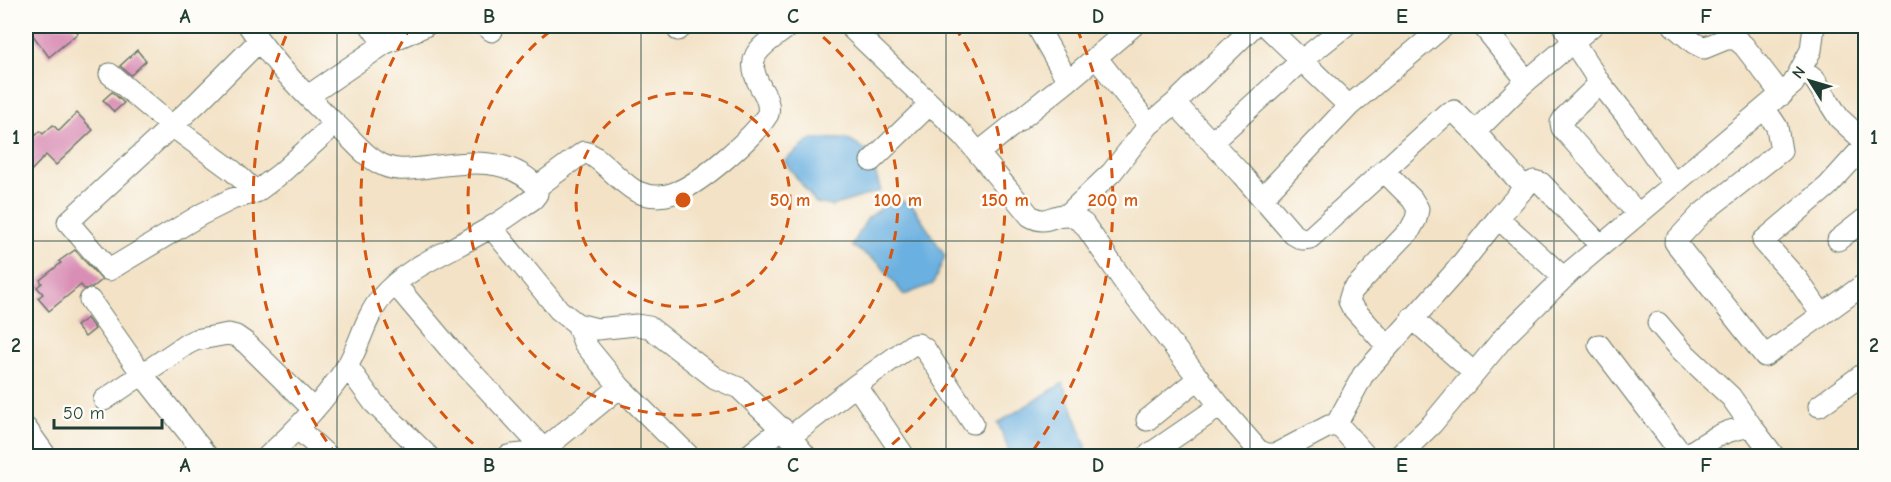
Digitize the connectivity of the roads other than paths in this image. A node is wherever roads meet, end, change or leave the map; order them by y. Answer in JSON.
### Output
{"nodes":[{"id":1,"x":371,"y":26,"type":"edge"},
{"id":2,"x":425,"y":26,"type":"edge"},
{"id":3,"x":789,"y":26,"type":"edge"},
{"id":4,"x":849,"y":26,"type":"edge"},
{"id":5,"x":1036,"y":26,"type":"edge"},
{"id":6,"x":1133,"y":26,"type":"edge"},
{"id":7,"x":1254,"y":26,"type":"edge"},
{"id":8,"x":1266,"y":26,"type":"edge"},
{"id":9,"x":1345,"y":26,"type":"edge"},
{"id":10,"x":1444,"y":26,"type":"edge"},
{"id":11,"x":1483,"y":26,"type":"edge"},
{"id":12,"x":1592,"y":26,"type":"edge"},
{"id":13,"x":1674,"y":26,"type":"edge"},
{"id":14,"x":1814,"y":26,"type":"edge"},
{"id":15,"x":254,"y":33,"type":"edge"},
{"id":16,"x":1569,"y":33,"type":"edge"},
{"id":17,"x":384,"y":44,"type":"junction"},
{"id":18,"x":1096,"y":57,"type":"junction"},
{"id":19,"x":1301,"y":61,"type":"junction"},
{"id":20,"x":1801,"y":69,"type":"junction"},
{"id":21,"x":110,"y":74,"type":"dead end"},
{"id":22,"x":1068,"y":81,"type":"junction"},
{"id":23,"x":1527,"y":81,"type":"junction"},
{"id":24,"x":1600,"y":82,"type":"junction"},
{"id":25,"x":1782,"y":95,"type":"junction"},
{"id":26,"x":308,"y":96,"type":"junction"},
{"id":27,"x":1175,"y":103,"type":"junction"},
{"id":28,"x":930,"y":104,"type":"junction"},
{"id":29,"x":1349,"y":106,"type":"junction"},
{"id":30,"x":1765,"y":109,"type":"junction"},
{"id":31,"x":335,"y":124,"type":"junction"},
{"id":32,"x":1149,"y":125,"type":"junction"},
{"id":33,"x":172,"y":126,"type":"junction"},
{"id":34,"x":1475,"y":132,"type":"junction"},
{"id":35,"x":1212,"y":142,"type":"junction"},
{"id":36,"x":1866,"y":143,"type":"edge"},
{"id":37,"x":978,"y":153,"type":"junction"},
{"id":38,"x":871,"y":161,"type":"dead end"},
{"id":39,"x":1384,"y":171,"type":"junction"},
{"id":40,"x":1674,"y":184,"type":"junction"},
{"id":41,"x":537,"y":187,"type":"junction"},
{"id":42,"x":1525,"y":188,"type":"junction"},
{"id":43,"x":256,"y":192,"type":"junction"},
{"id":44,"x":1262,"y":198,"type":"junction"},
{"id":45,"x":1638,"y":214,"type":"junction"},
{"id":46,"x":1067,"y":215,"type":"junction"},
{"id":47,"x":1498,"y":218,"type":"junction"},
{"id":48,"x":1866,"y":218,"type":"edge"},
{"id":49,"x":491,"y":227,"type":"junction"},
{"id":50,"x":1838,"y":240,"type":"dead end"},
{"id":51,"x":1601,"y":246,"type":"junction"},
{"id":52,"x":1564,"y":278,"type":"junction"},
{"id":53,"x":1866,"y":283,"type":"edge"},
{"id":54,"x":395,"y":284,"type":"junction"},
{"id":55,"x":90,"y":300,"type":"dead end"},
{"id":56,"x":1822,"y":315,"type":"junction"},
{"id":57,"x":1412,"y":318,"type":"junction"},
{"id":58,"x":1658,"y":323,"type":"dead end"},
{"id":59,"x":577,"y":324,"type":"junction"},
{"id":60,"x":1599,"y":345,"type":"dead end"},
{"id":61,"x":1387,"y":346,"type":"junction"},
{"id":62,"x":347,"y":366,"type":"junction"},
{"id":63,"x":1866,"y":372,"type":"edge"},
{"id":64,"x":1474,"y":373,"type":"junction"},
{"id":65,"x":142,"y":374,"type":"junction"},
{"id":66,"x":1199,"y":378,"type":"junction"},
{"id":67,"x":856,"y":385,"type":"junction"},
{"id":68,"x":620,"y":387,"type":"junction"},
{"id":69,"x":105,"y":400,"type":"dead end"},
{"id":70,"x":1220,"y":406,"type":"junction"},
{"id":71,"x":1819,"y":406,"type":"dead end"},
{"id":72,"x":314,"y":410,"type":"junction"},
{"id":73,"x":1147,"y":420,"type":"dead end"},
{"id":74,"x":973,"y":423,"type":"dead end"},
{"id":75,"x":1336,"y":425,"type":"junction"},
{"id":76,"x":1752,"y":427,"type":"junction"},
{"id":77,"x":26,"y":428,"type":"edge"},
{"id":78,"x":298,"y":429,"type":"junction"},
{"id":79,"x":786,"y":432,"type":"junction"},
{"id":80,"x":546,"y":453,"type":"edge"},
{"id":81,"x":1265,"y":455,"type":"edge"},
{"id":82,"x":46,"y":456,"type":"edge"},
{"id":83,"x":207,"y":456,"type":"edge"},
{"id":84,"x":268,"y":456,"type":"edge"},
{"id":85,"x":328,"y":456,"type":"edge"},
{"id":86,"x":428,"y":456,"type":"edge"},
{"id":87,"x":508,"y":456,"type":"edge"},
{"id":88,"x":688,"y":456,"type":"edge"},
{"id":89,"x":748,"y":456,"type":"edge"},
{"id":90,"x":806,"y":456,"type":"edge"},
{"id":91,"x":904,"y":456,"type":"edge"},
{"id":92,"x":1147,"y":456,"type":"edge"},
{"id":93,"x":1366,"y":456,"type":"edge"},
{"id":94,"x":1399,"y":456,"type":"edge"},
{"id":95,"x":1684,"y":456,"type":"edge"},
{"id":96,"x":1774,"y":456,"type":"edge"}],
"edges":[{"from":1,"to":17,"type":"street"},
{"from":2,"to":17,"type":"street"},
{"from":3,"to":41,"type":"street"},
{"from":4,"to":28,"type":"street"},
{"from":5,"to":22,"type":"street"},
{"from":6,"to":18,"type":"street"},
{"from":7,"to":27,"type":"street"},
{"from":8,"to":19,"type":"street"},
{"from":9,"to":19,"type":"street"},
{"from":10,"to":29,"type":"street"},
{"from":11,"to":23,"type":"street"},
{"from":12,"to":16,"type":"street"},
{"from":13,"to":25,"type":"street"},
{"from":14,"to":20,"type":"street"},
{"from":15,"to":26,"type":"street"},
{"from":15,"to":33,"type":"street"},
{"from":16,"to":23,"type":"street"},
{"from":16,"to":24,"type":"street"},
{"from":17,"to":26,"type":"street"},
{"from":18,"to":22,"type":"street"},
{"from":18,"to":32,"type":"street"},
{"from":19,"to":29,"type":"street"},
{"from":19,"to":35,"type":"street"},
{"from":20,"to":25,"type":"street"},
{"from":20,"to":36,"type":"street"},
{"from":21,"to":33,"type":"street"},
{"from":22,"to":37,"type":"street"},
{"from":23,"to":34,"type":"street"},
{"from":24,"to":40,"type":"street"},
{"from":24,"to":45,"type":"street"},
{"from":25,"to":30,"type":"street"},
{"from":26,"to":31,"type":"street"},
{"from":27,"to":32,"type":"street"},
{"from":27,"to":35,"type":"street"},
{"from":28,"to":37,"type":"street"},
{"from":28,"to":38,"type":"street"},
{"from":29,"to":44,"type":"street"},
{"from":30,"to":40,"type":"street"},
{"from":30,"to":56,"type":"street"},
{"from":31,"to":41,"type":"street"},
{"from":31,"to":43,"type":"street"},
{"from":32,"to":46,"type":"street"},
{"from":33,"to":43,"type":"street"},
{"from":33,"to":43,"type":"street"},
{"from":34,"to":39,"type":"street"},
{"from":34,"to":42,"type":"street"},
{"from":35,"to":44,"type":"street"},
{"from":36,"to":56,"type":"street"},
{"from":37,"to":46,"type":"street"},
{"from":39,"to":44,"type":"street"},
{"from":39,"to":61,"type":"street"},
{"from":40,"to":45,"type":"street"},
{"from":41,"to":49,"type":"street"},
{"from":42,"to":47,"type":"street"},
{"from":42,"to":51,"type":"street"},
{"from":45,"to":51,"type":"street"},
{"from":46,"to":66,"type":"street"},
{"from":47,"to":52,"type":"street"},
{"from":47,"to":57,"type":"street"},
{"from":48,"to":50,"type":"street"},
{"from":49,"to":54,"type":"street"},
{"from":49,"to":59,"type":"street"},
{"from":51,"to":52,"type":"street"},
{"from":52,"to":64,"type":"street"},
{"from":53,"to":56,"type":"street"},
{"from":54,"to":62,"type":"street"},
{"from":54,"to":80,"type":"street"},
{"from":55,"to":65,"type":"street"},
{"from":57,"to":61,"type":"street"},
{"from":57,"to":64,"type":"street"},
{"from":58,"to":76,"type":"street"},
{"from":59,"to":68,"type":"street"},
{"from":59,"to":79,"type":"street"},
{"from":60,"to":95,"type":"street"},
{"from":61,"to":75,"type":"street"},
{"from":62,"to":72,"type":"street"},
{"from":62,"to":86,"type":"street"},
{"from":63,"to":71,"type":"street"},
{"from":64,"to":94,"type":"street"},
{"from":65,"to":69,"type":"street"},
{"from":65,"to":72,"type":"street"},
{"from":65,"to":83,"type":"street"},
{"from":66,"to":70,"type":"street"},
{"from":66,"to":73,"type":"street"},
{"from":67,"to":74,"type":"street"},
{"from":67,"to":79,"type":"street"},
{"from":67,"to":91,"type":"street"},
{"from":68,"to":80,"type":"street"},
{"from":68,"to":88,"type":"street"},
{"from":70,"to":81,"type":"street"},
{"from":70,"to":92,"type":"street"},
{"from":72,"to":78,"type":"street"},
{"from":75,"to":81,"type":"street"},
{"from":75,"to":93,"type":"street"},
{"from":76,"to":95,"type":"street"},
{"from":76,"to":96,"type":"street"},
{"from":77,"to":82,"type":"street"},
{"from":78,"to":84,"type":"street"},
{"from":78,"to":85,"type":"street"},
{"from":79,"to":89,"type":"street"},
{"from":79,"to":90,"type":"street"},
{"from":80,"to":87,"type":"street"}]}
